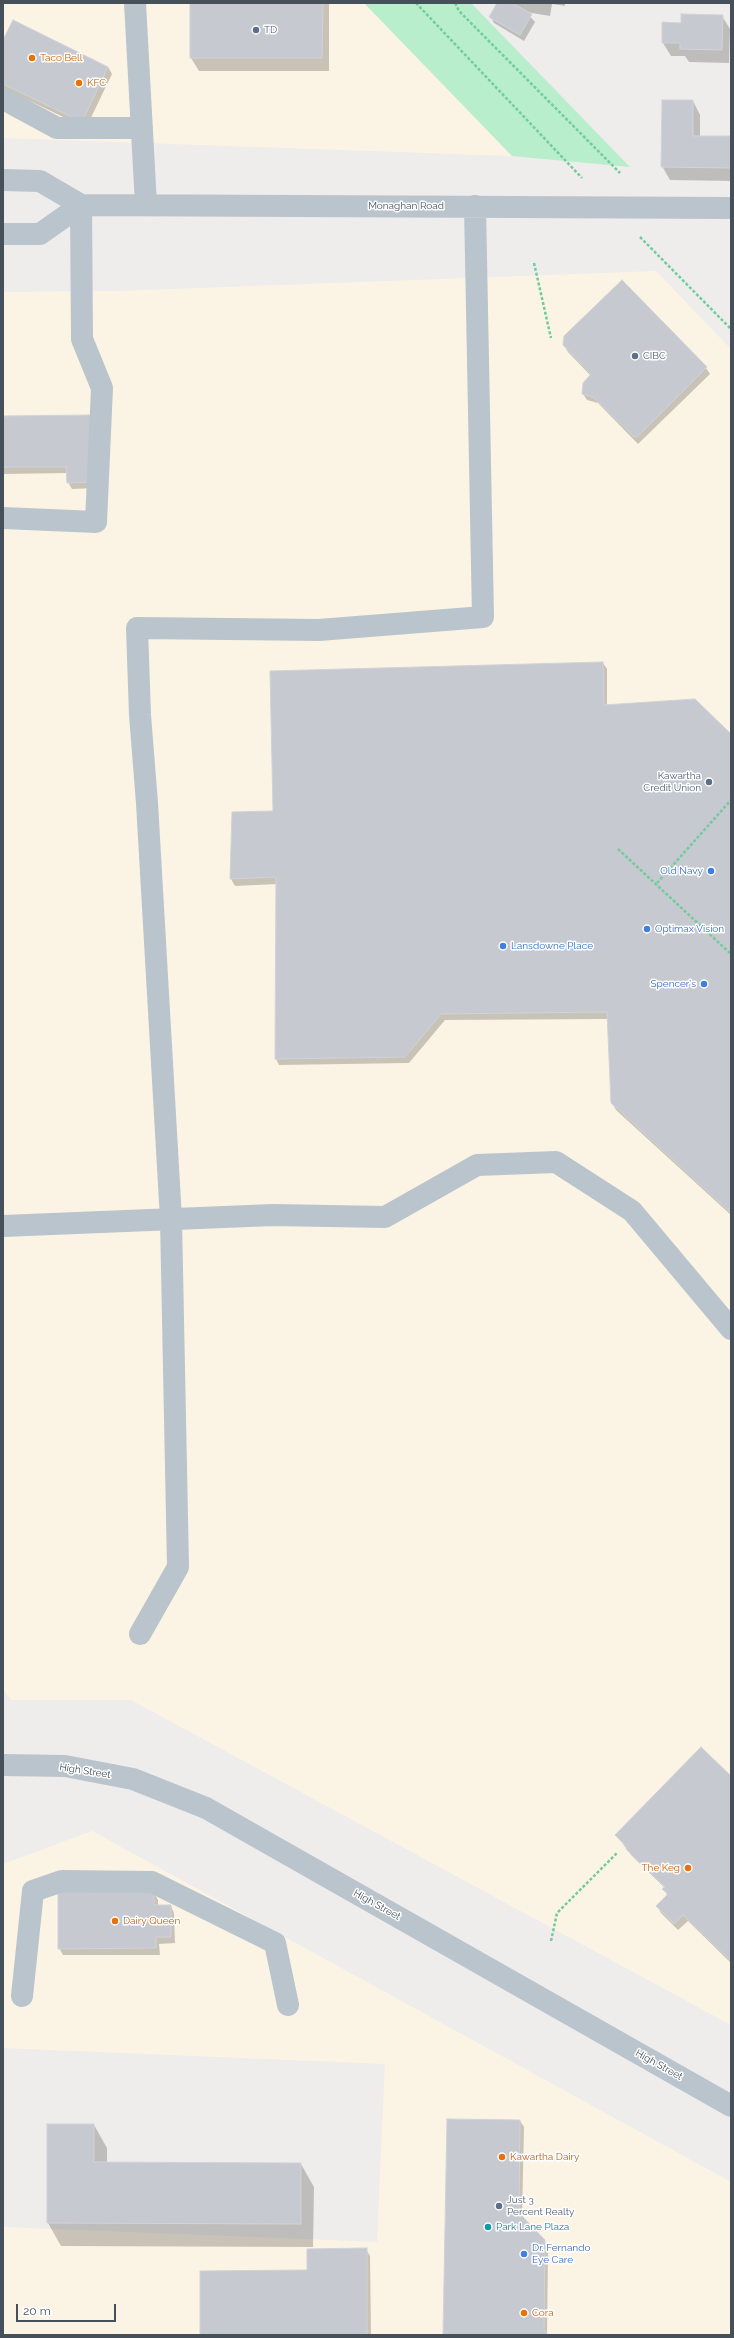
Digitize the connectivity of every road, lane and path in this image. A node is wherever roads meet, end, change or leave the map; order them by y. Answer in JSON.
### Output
{"nodes":[{"id":1,"x":135,"y":3,"type":"edge"},
{"id":2,"x":416,"y":3,"type":"edge"},
{"id":3,"x":455,"y":3,"type":"edge"},
{"id":4,"x":3,"y":100,"type":"edge"},
{"id":5,"x":142,"y":128,"type":"junction"},
{"id":6,"x":574,"y":170,"type":"dead end"},
{"id":7,"x":620,"y":172,"type":"dead end"},
{"id":8,"x":3,"y":180,"type":"edge"},
{"id":9,"x":81,"y":205,"type":"junction"},
{"id":10,"x":146,"y":205,"type":"junction"},
{"id":11,"x":475,"y":206,"type":"junction"},
{"id":12,"x":731,"y":208,"type":"edge"},
{"id":13,"x":3,"y":234,"type":"edge"},
{"id":14,"x":658,"y":256,"type":"dead end"},
{"id":15,"x":534,"y":263,"type":"dead end"},
{"id":16,"x":731,"y":329,"type":"edge"},
{"id":17,"x":551,"y":338,"type":"dead end"},
{"id":18,"x":3,"y":518,"type":"edge"},
{"id":19,"x":731,"y":800,"type":"edge"},
{"id":20,"x":618,"y":849,"type":"dead end"},
{"id":21,"x":657,"y":883,"type":"junction"},
{"id":22,"x":731,"y":954,"type":"edge"},
{"id":23,"x":171,"y":1219,"type":"junction"},
{"id":24,"x":3,"y":1226,"type":"edge"},
{"id":25,"x":731,"y":1329,"type":"edge"},
{"id":26,"x":140,"y":1634,"type":"dead end"},
{"id":27,"x":3,"y":1765,"type":"edge"},
{"id":28,"x":617,"y":1853,"type":"dead end"},
{"id":29,"x":551,"y":1941,"type":"dead end"},
{"id":30,"x":22,"y":1996,"type":"dead end"},
{"id":31,"x":288,"y":2005,"type":"dead end"},
{"id":32,"x":731,"y":2106,"type":"edge"}],
"edges":[{"from":1,"to":5,"type":"street"},
{"from":2,"to":6,"type":"path"},
{"from":3,"to":7,"type":"path"},
{"from":4,"to":5,"type":"street"},
{"from":5,"to":10,"type":"street"},
{"from":8,"to":9,"type":"street"},
{"from":9,"to":10,"type":"street","name":"Monaghan Road"},
{"from":9,"to":13,"type":"street"},
{"from":9,"to":18,"type":"street"},
{"from":10,"to":11,"type":"street","name":"Monaghan Road"},
{"from":11,"to":12,"type":"street","name":"Monaghan Road"},
{"from":11,"to":23,"type":"street"},
{"from":14,"to":16,"type":"path"},
{"from":15,"to":17,"type":"path"},
{"from":19,"to":21,"type":"path"},
{"from":20,"to":21,"type":"path"},
{"from":21,"to":22,"type":"path"},
{"from":23,"to":24,"type":"street"},
{"from":23,"to":25,"type":"street"},
{"from":23,"to":26,"type":"street"},
{"from":27,"to":32,"type":"street","name":"High Street"},
{"from":28,"to":29,"type":"path"},
{"from":30,"to":31,"type":"street"}]}
